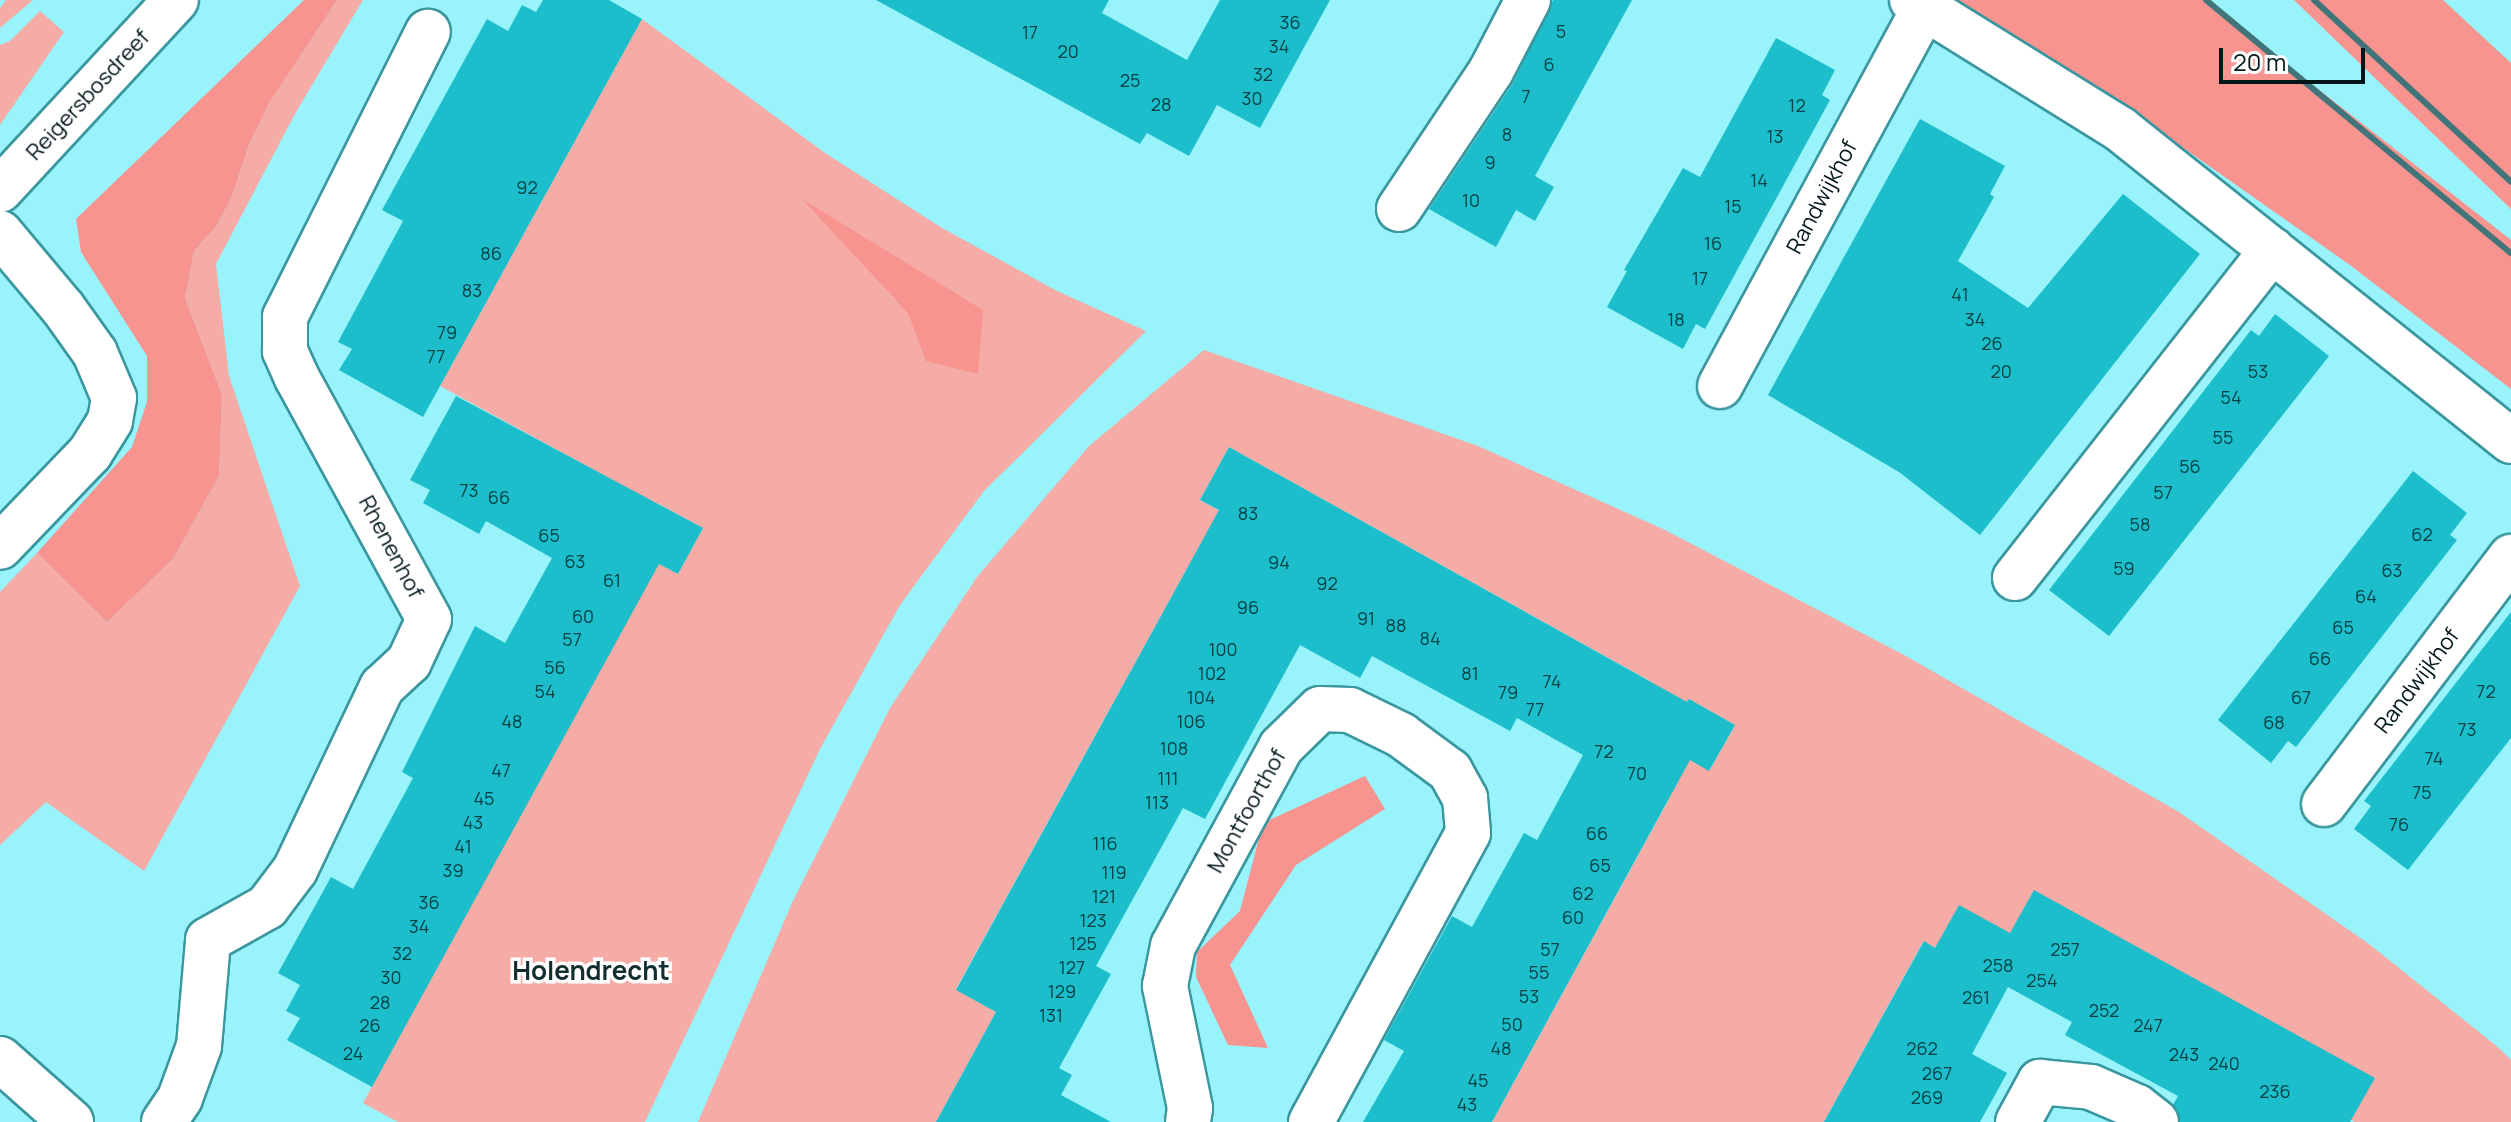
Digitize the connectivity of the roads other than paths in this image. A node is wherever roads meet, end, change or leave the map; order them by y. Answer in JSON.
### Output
{"nodes":[{"id":1,"x":176,"y":0,"type":"edge"},
{"id":2,"x":1528,"y":0,"type":"edge"},
{"id":3,"x":1919,"y":4,"type":"edge"},
{"id":4,"x":428,"y":32,"type":"dead end"},
{"id":5,"x":0,"y":190,"type":"edge"},
{"id":6,"x":1399,"y":209,"type":"dead end"},
{"id":7,"x":0,"y":233,"type":"edge"},
{"id":8,"x":2272,"y":250,"type":"junction"},
{"id":9,"x":1720,"y":386,"type":"dead end"},
{"id":10,"x":2511,"y":441,"type":"edge"},
{"id":11,"x":0,"y":547,"type":"edge"},
{"id":12,"x":2511,"y":557,"type":"edge"},
{"id":13,"x":2015,"y":578,"type":"dead end"},
{"id":14,"x":2324,"y":804,"type":"dead end"},
{"id":15,"x":0,"y":1059,"type":"edge"},
{"id":16,"x":71,"y":1122,"type":"edge"},
{"id":17,"x":164,"y":1122,"type":"edge"},
{"id":18,"x":1188,"y":1122,"type":"edge"},
{"id":19,"x":1311,"y":1122,"type":"edge"},
{"id":20,"x":2018,"y":1122,"type":"edge"},
{"id":21,"x":2156,"y":1122,"type":"edge"}],
"edges":[{"from":1,"to":5,"type":"street","name":"Reigersbosdreef"},
{"from":2,"to":6,"type":"street"},
{"from":3,"to":8,"type":"street","name":"Randwijkhof"},
{"from":3,"to":9,"type":"street","name":"Randwijkhof"},
{"from":4,"to":17,"type":"street","name":"Rhenenhof"},
{"from":7,"to":11,"type":"street"},
{"from":8,"to":10,"type":"street","name":"Randwijkhof"},
{"from":8,"to":13,"type":"street"},
{"from":12,"to":14,"type":"street","name":"Randwijkhof"},
{"from":15,"to":16,"type":"street"},
{"from":18,"to":19,"type":"street","name":"Montfoorthof"},
{"from":20,"to":21,"type":"street"}]}
